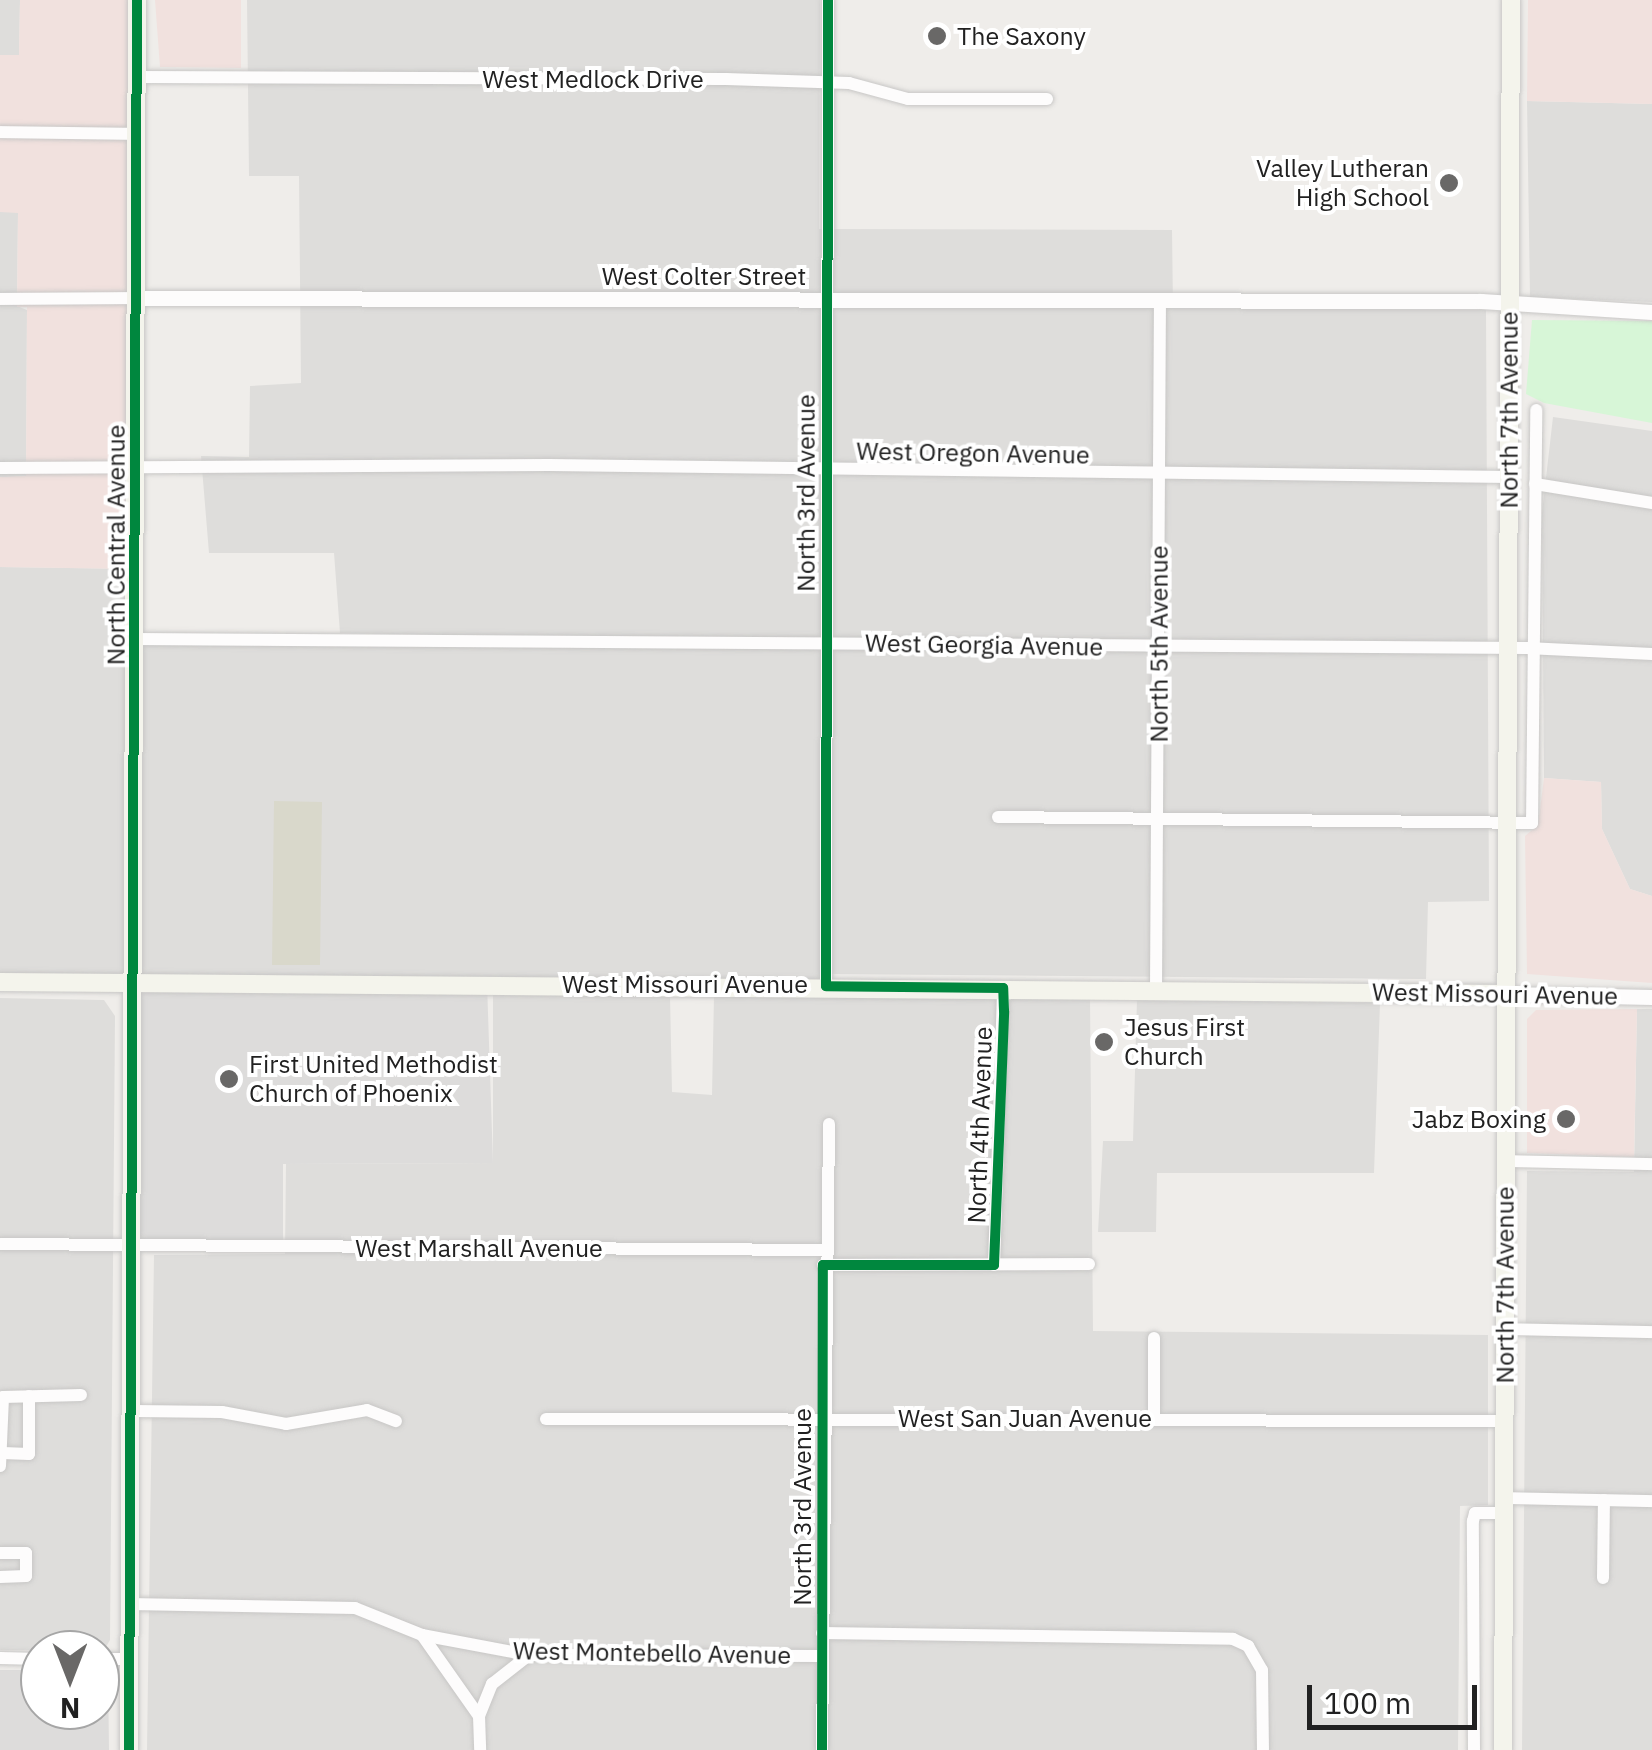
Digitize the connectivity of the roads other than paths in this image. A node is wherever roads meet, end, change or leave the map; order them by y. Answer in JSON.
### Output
{"nodes":[{"id":1,"x":138,"y":0,"type":"edge"},
{"id":2,"x":828,"y":0,"type":"edge"},
{"id":3,"x":1511,"y":0,"type":"edge"},
{"id":4,"x":137,"y":77,"type":"junction"},
{"id":5,"x":826,"y":82,"type":"junction"},
{"id":6,"x":1047,"y":99,"type":"dead end"},
{"id":7,"x":0,"y":132,"type":"edge"},
{"id":8,"x":138,"y":134,"type":"junction"},
{"id":9,"x":826,"y":296,"type":"junction"},
{"id":10,"x":137,"y":298,"type":"junction"},
{"id":11,"x":0,"y":299,"type":"edge"},
{"id":12,"x":1160,"y":299,"type":"junction"},
{"id":13,"x":1510,"y":305,"type":"junction"},
{"id":14,"x":1652,"y":312,"type":"edge"},
{"id":15,"x":1536,"y":410,"type":"dead end"},
{"id":16,"x":0,"y":468,"type":"edge"},
{"id":17,"x":136,"y":469,"type":"junction"},
{"id":18,"x":826,"y":471,"type":"junction"},
{"id":19,"x":1160,"y":475,"type":"junction"},
{"id":20,"x":1509,"y":477,"type":"junction"},
{"id":21,"x":1535,"y":484,"type":"junction"},
{"id":22,"x":1652,"y":503,"type":"edge"},
{"id":23,"x":135,"y":639,"type":"junction"},
{"id":24,"x":826,"y":644,"type":"junction"},
{"id":25,"x":1159,"y":647,"type":"junction"},
{"id":26,"x":1507,"y":648,"type":"junction"},
{"id":27,"x":1536,"y":648,"type":"junction"},
{"id":28,"x":1652,"y":654,"type":"edge"},
{"id":29,"x":998,"y":817,"type":"dead end"},
{"id":30,"x":1158,"y":817,"type":"junction"},
{"id":31,"x":1506,"y":820,"type":"junction"},
{"id":32,"x":0,"y":982,"type":"edge"},
{"id":33,"x":137,"y":982,"type":"junction"},
{"id":34,"x":826,"y":986,"type":"junction"},
{"id":35,"x":1004,"y":988,"type":"junction"},
{"id":36,"x":1156,"y":989,"type":"junction"},
{"id":37,"x":1505,"y":994,"type":"junction"},
{"id":38,"x":1652,"y":996,"type":"edge"},
{"id":39,"x":828,"y":1124,"type":"dead end"},
{"id":40,"x":1505,"y":1161,"type":"junction"},
{"id":41,"x":1652,"y":1164,"type":"edge"},
{"id":42,"x":0,"y":1244,"type":"edge"},
{"id":43,"x":136,"y":1246,"type":"junction"},
{"id":44,"x":823,"y":1258,"type":"junction"},
{"id":45,"x":994,"y":1264,"type":"junction"},
{"id":46,"x":1090,"y":1264,"type":"dead end"},
{"id":47,"x":1504,"y":1330,"type":"junction"},
{"id":48,"x":1652,"y":1332,"type":"edge"},
{"id":49,"x":1154,"y":1338,"type":"dead end"},
{"id":50,"x":81,"y":1395,"type":"dead end"},
{"id":51,"x":29,"y":1396,"type":"junction"},
{"id":52,"x":136,"y":1411,"type":"junction"},
{"id":53,"x":546,"y":1419,"type":"dead end"},
{"id":54,"x":822,"y":1419,"type":"junction"},
{"id":55,"x":1154,"y":1419,"type":"junction"},
{"id":56,"x":396,"y":1421,"type":"dead end"},
{"id":57,"x":1504,"y":1422,"type":"junction"},
{"id":58,"x":2,"y":1460,"type":"edge"},
{"id":59,"x":1604,"y":1500,"type":"junction"},
{"id":60,"x":1652,"y":1500,"type":"edge"},
{"id":61,"x":1504,"y":1505,"type":"junction"},
{"id":62,"x":0,"y":1553,"type":"edge"},
{"id":63,"x":0,"y":1577,"type":"edge"},
{"id":64,"x":1603,"y":1578,"type":"dead end"},
{"id":65,"x":130,"y":1604,"type":"junction"},
{"id":66,"x":822,"y":1633,"type":"junction"},
{"id":67,"x":422,"y":1635,"type":"junction"},
{"id":68,"x":528,"y":1655,"type":"junction"},
{"id":69,"x":822,"y":1656,"type":"junction"},
{"id":70,"x":120,"y":1659,"type":"edge"},
{"id":71,"x":129,"y":1659,"type":"junction"},
{"id":72,"x":479,"y":1716,"type":"junction"},
{"id":73,"x":129,"y":1750,"type":"edge"},
{"id":74,"x":480,"y":1750,"type":"edge"},
{"id":75,"x":822,"y":1750,"type":"edge"},
{"id":76,"x":1263,"y":1750,"type":"edge"},
{"id":77,"x":1474,"y":1750,"type":"edge"},
{"id":78,"x":1503,"y":1750,"type":"edge"}],
"edges":[{"from":1,"to":4,"type":"main road","name":"North Central Avenue"},
{"from":2,"to":5,"type":"street","name":"North 3rd Avenue"},
{"from":3,"to":13,"type":"main road","name":"North 7th Avenue"},
{"from":4,"to":5,"type":"street","name":"West Medlock Drive"},
{"from":4,"to":8,"type":"main road","name":"North Central Avenue"},
{"from":5,"to":6,"type":"street","name":"West Medlock Drive"},
{"from":5,"to":9,"type":"street","name":"North 3rd Avenue"},
{"from":7,"to":8,"type":"street"},
{"from":8,"to":10,"type":"main road","name":"North Central Avenue"},
{"from":9,"to":10,"type":"street","name":"West Colter Street"},
{"from":9,"to":12,"type":"street","name":"West Colter Street"},
{"from":9,"to":18,"type":"street","name":"North 3rd Avenue"},
{"from":10,"to":11,"type":"street"},
{"from":10,"to":17,"type":"main road","name":"North Central Avenue"},
{"from":12,"to":13,"type":"street","name":"West Colter Street"},
{"from":12,"to":19,"type":"street","name":"North 5th Avenue"},
{"from":13,"to":14,"type":"street","name":"West Colter Street"},
{"from":13,"to":20,"type":"main road","name":"North 7th Avenue"},
{"from":15,"to":21,"type":"street","name":"North 7th Avenue"},
{"from":16,"to":17,"type":"street","name":"West Oregon Avenue"},
{"from":17,"to":18,"type":"street","name":"West Oregon Avenue"},
{"from":17,"to":23,"type":"main road","name":"North Central Avenue"},
{"from":18,"to":19,"type":"street","name":"West Oregon Avenue"},
{"from":18,"to":24,"type":"street","name":"North 3rd Avenue"},
{"from":19,"to":20,"type":"street","name":"West Oregon Avenue"},
{"from":19,"to":25,"type":"street","name":"North 5th Avenue"},
{"from":20,"to":26,"type":"main road","name":"North 7th Avenue"},
{"from":21,"to":22,"type":"street"},
{"from":21,"to":27,"type":"street","name":"North 7th Avenue"},
{"from":23,"to":24,"type":"street","name":"West Georgia Avenue"},
{"from":23,"to":33,"type":"main road","name":"North Central Avenue"},
{"from":24,"to":25,"type":"street","name":"West Georgia Avenue"},
{"from":24,"to":34,"type":"street","name":"North 3rd Avenue"},
{"from":25,"to":26,"type":"street","name":"West Georgia Avenue"},
{"from":25,"to":30,"type":"street","name":"North 5th Avenue"},
{"from":26,"to":27,"type":"street","name":"West Georgia Avenue"},
{"from":26,"to":31,"type":"main road","name":"North 7th Avenue"},
{"from":27,"to":28,"type":"street","name":"West Georgia Avenue"},
{"from":27,"to":31,"type":"street","name":"North 7th Avenue"},
{"from":29,"to":30,"type":"street"},
{"from":30,"to":31,"type":"street"},
{"from":30,"to":36,"type":"street","name":"North 5th Avenue"},
{"from":31,"to":37,"type":"main road","name":"North 7th Avenue"},
{"from":32,"to":33,"type":"main road","name":"West Missouri Avenue"},
{"from":33,"to":34,"type":"main road","name":"West Missouri Avenue"},
{"from":33,"to":43,"type":"main road","name":"North Central Avenue"},
{"from":34,"to":35,"type":"main road","name":"West Missouri Avenue"},
{"from":35,"to":36,"type":"main road","name":"West Missouri Avenue"},
{"from":35,"to":45,"type":"street","name":"North 4th Avenue"},
{"from":36,"to":37,"type":"main road","name":"West Missouri Avenue"},
{"from":37,"to":38,"type":"street","name":"West Missouri Avenue"},
{"from":37,"to":40,"type":"main road","name":"North 7th Avenue"},
{"from":39,"to":44,"type":"street","name":"North 3rd Avenue"},
{"from":40,"to":41,"type":"street"},
{"from":40,"to":47,"type":"main road","name":"North 7th Avenue"},
{"from":42,"to":43,"type":"street","name":"West Marshall Avenue"},
{"from":43,"to":44,"type":"street","name":"West Marshall Avenue"},
{"from":43,"to":52,"type":"main road","name":"North Central Avenue"},
{"from":44,"to":45,"type":"street","name":"West Marshall Avenue"},
{"from":44,"to":54,"type":"street","name":"North 3rd Avenue"},
{"from":45,"to":46,"type":"street","name":"West Marshall Avenue"},
{"from":47,"to":48,"type":"street"},
{"from":47,"to":57,"type":"main road","name":"North 7th Avenue"},
{"from":49,"to":55,"type":"street"},
{"from":50,"to":51,"type":"street"},
{"from":51,"to":58,"type":"street"},
{"from":51,"to":58,"type":"street"},
{"from":52,"to":56,"type":"street"},
{"from":52,"to":65,"type":"main road","name":"North Central Avenue"},
{"from":53,"to":54,"type":"street","name":"West San Juan Avenue"},
{"from":54,"to":55,"type":"street","name":"West San Juan Avenue"},
{"from":54,"to":66,"type":"street","name":"North 3rd Avenue"},
{"from":55,"to":57,"type":"street","name":"West San Juan Avenue"},
{"from":57,"to":61,"type":"main road","name":"North 7th Avenue"},
{"from":59,"to":60,"type":"street"},
{"from":59,"to":61,"type":"street"},
{"from":59,"to":64,"type":"street"},
{"from":61,"to":77,"type":"street"},
{"from":61,"to":78,"type":"main road","name":"North 7th Avenue"},
{"from":62,"to":63,"type":"street"},
{"from":65,"to":67,"type":"street","name":"West Montebello Avenue"},
{"from":65,"to":71,"type":"main road","name":"North Central Avenue"},
{"from":66,"to":69,"type":"street","name":"North 3rd Avenue"},
{"from":66,"to":76,"type":"street","name":"West Montebello Avenue"},
{"from":67,"to":68,"type":"street","name":"West Montebello Avenue"},
{"from":67,"to":72,"type":"street"},
{"from":68,"to":69,"type":"street","name":"West Montebello Avenue"},
{"from":68,"to":72,"type":"street"},
{"from":69,"to":75,"type":"street","name":"North 3rd Avenue"},
{"from":70,"to":71,"type":"street"},
{"from":71,"to":73,"type":"main road","name":"North Central Avenue"},
{"from":72,"to":74,"type":"street"}]}
